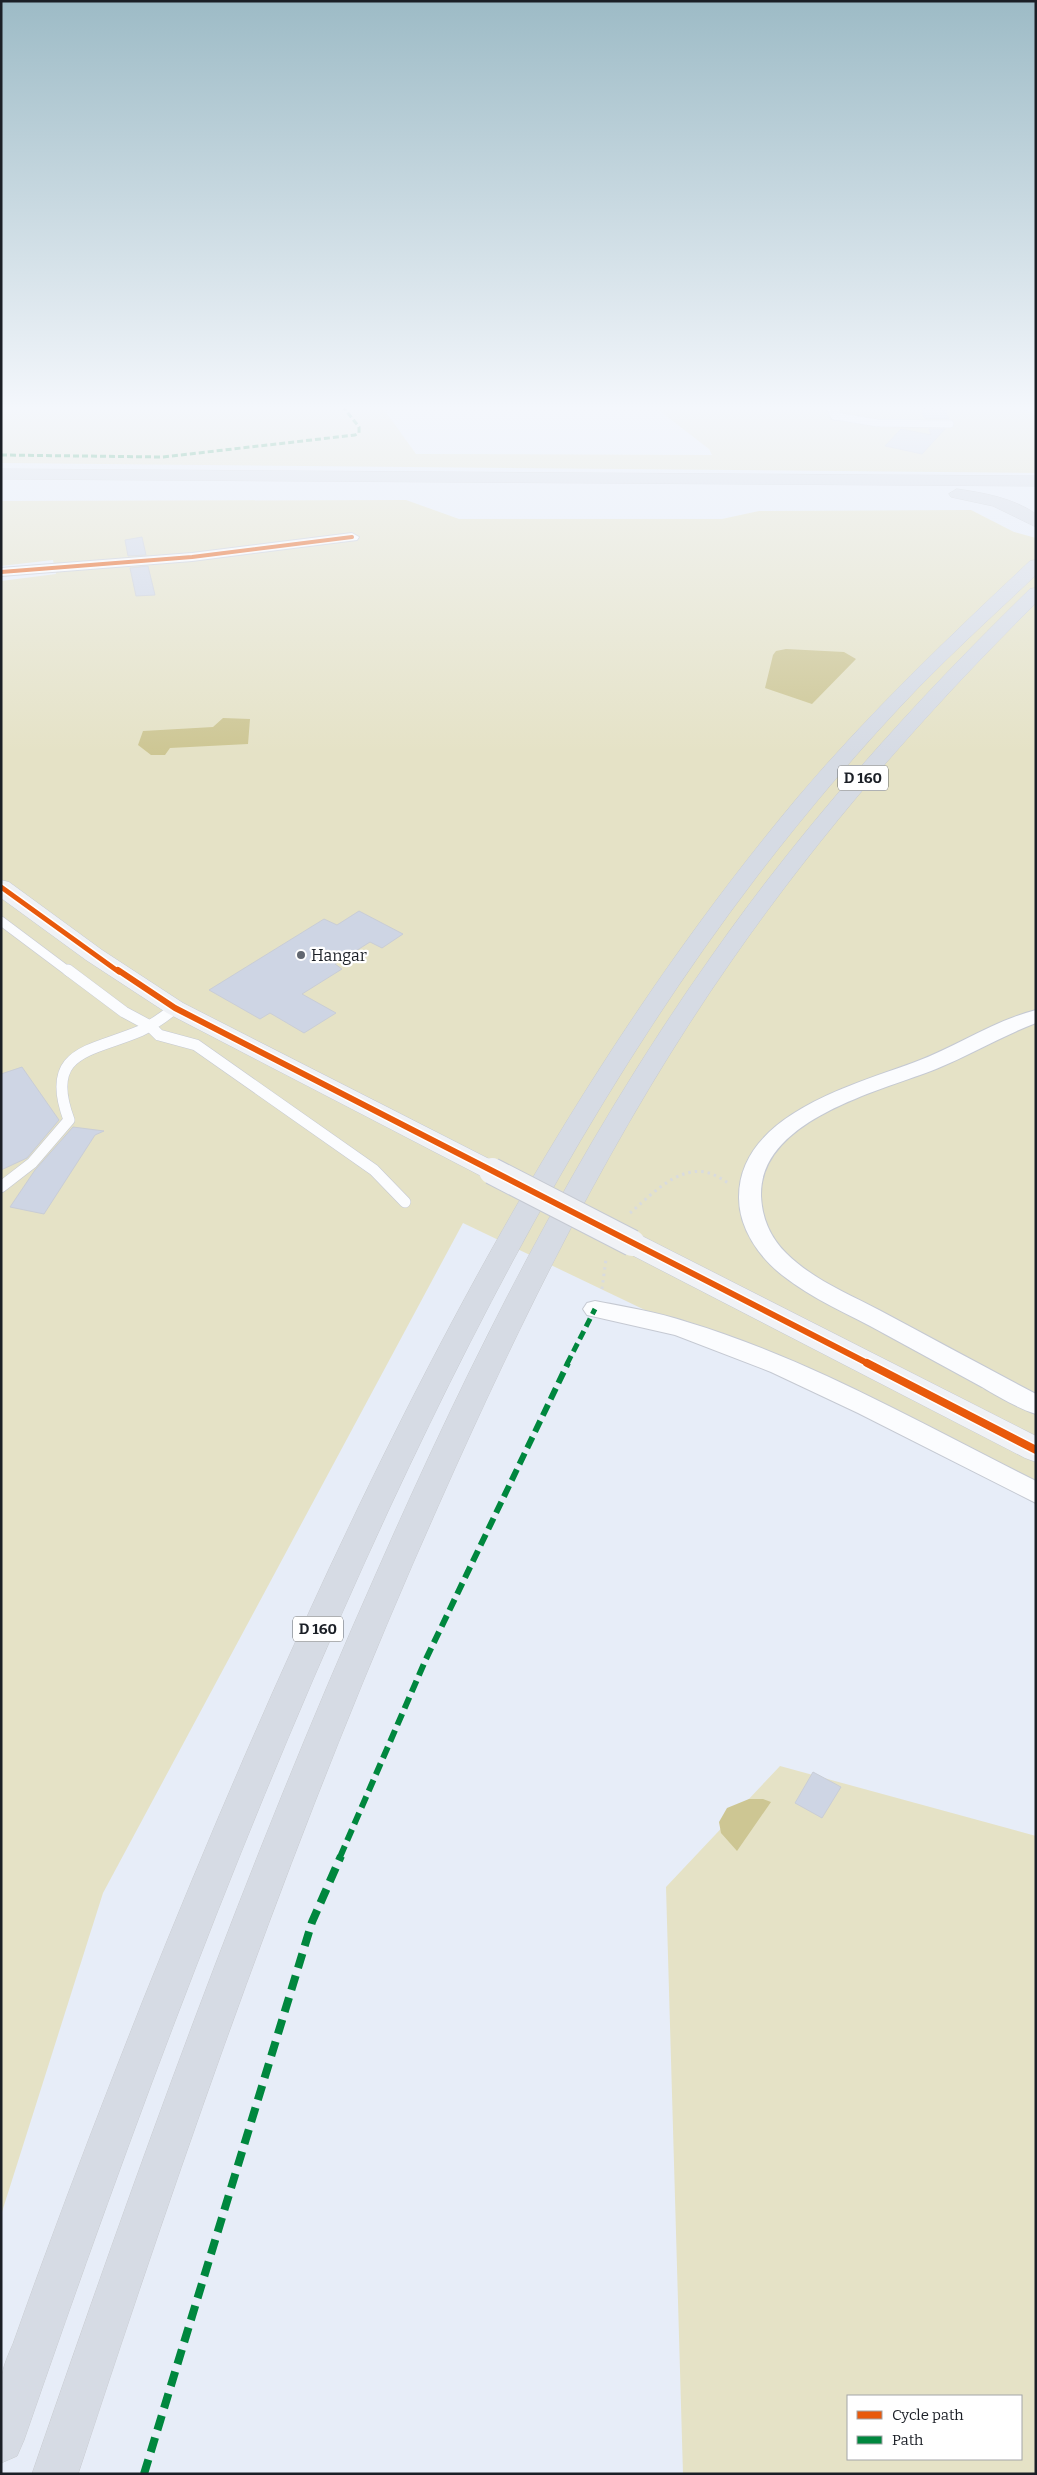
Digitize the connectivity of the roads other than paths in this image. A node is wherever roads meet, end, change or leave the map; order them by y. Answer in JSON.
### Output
{"nodes":[{"id":1,"x":352,"y":537,"type":"dead end"},
{"id":2,"x":1036,"y":550,"type":"edge"},
{"id":3,"x":1036,"y":565,"type":"edge"},
{"id":4,"x":1,"y":572,"type":"edge"},
{"id":5,"x":1008,"y":591,"type":"junction"},
{"id":6,"x":1036,"y":593,"type":"edge"},
{"id":7,"x":2,"y":889,"type":"edge"},
{"id":8,"x":1,"y":922,"type":"edge"},
{"id":9,"x":175,"y":1008,"type":"junction"},
{"id":10,"x":1036,"y":1016,"type":"edge"},
{"id":11,"x":150,"y":1026,"type":"junction"},
{"id":12,"x":1,"y":1186,"type":"edge"},
{"id":13,"x":405,"y":1202,"type":"dead end"},
{"id":14,"x":596,"y":1309,"type":"road end"},
{"id":15,"x":1036,"y":1405,"type":"edge"},
{"id":16,"x":1036,"y":1450,"type":"edge"},
{"id":17,"x":1036,"y":1493,"type":"edge"},
{"id":18,"x":1,"y":2440,"type":"edge"},
{"id":19,"x":56,"y":2474,"type":"edge"}],
"edges":[{"from":1,"to":4,"type":"street"},
{"from":2,"to":5,"type":"highway"},
{"from":3,"to":5,"type":"highway","number":"D 160"},
{"from":5,"to":18,"type":"highway","number":"D 160"},
{"from":6,"to":19,"type":"highway","number":"D 160"},
{"from":7,"to":9,"type":"street"},
{"from":8,"to":11,"type":"lane"},
{"from":9,"to":11,"type":"lane"},
{"from":9,"to":16,"type":"street","bridge":true},
{"from":10,"to":15,"type":"street"},
{"from":11,"to":12,"type":"lane"},
{"from":11,"to":13,"type":"lane"},
{"from":14,"to":17,"type":"street"}]}
